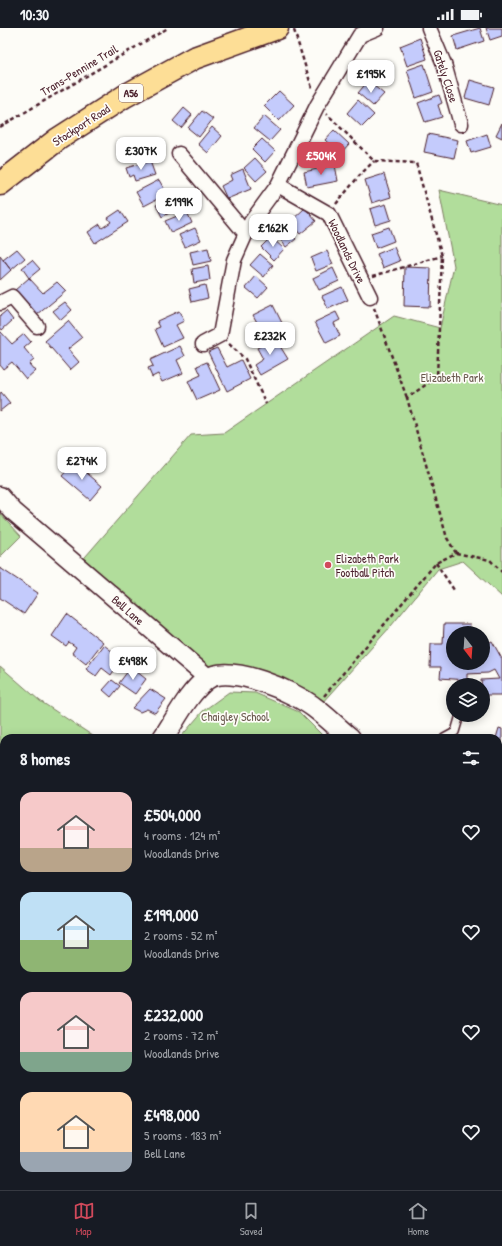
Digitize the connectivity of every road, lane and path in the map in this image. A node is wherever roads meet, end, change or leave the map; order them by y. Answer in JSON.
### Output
{"nodes":[{"id":1,"x":168,"y":28,"type":"edge"},
{"id":2,"x":277,"y":28,"type":"edge"},
{"id":3,"x":294,"y":28,"type":"edge"},
{"id":4,"x":377,"y":28,"type":"edge"},
{"id":5,"x":429,"y":28,"type":"edge"},
{"id":6,"x":317,"y":106,"type":"junction"},
{"id":7,"x":461,"y":124,"type":"dead end"},
{"id":8,"x":0,"y":127,"type":"edge"},
{"id":9,"x":179,"y":154,"type":"dead end"},
{"id":10,"x":374,"y":161,"type":"junction"},
{"id":11,"x":0,"y":184,"type":"edge"},
{"id":12,"x":278,"y":185,"type":"junction"},
{"id":13,"x":329,"y":214,"type":"junction"},
{"id":14,"x":246,"y":234,"type":"junction"},
{"id":15,"x":442,"y":256,"type":"junction"},
{"id":16,"x":361,"y":280,"type":"junction"},
{"id":17,"x":370,"y":297,"type":"joint"},
{"id":18,"x":1,"y":301,"type":"edge"},
{"id":19,"x":36,"y":326,"type":"dead end"},
{"id":20,"x":220,"y":335,"type":"junction"},
{"id":21,"x":203,"y":344,"type":"dead end"},
{"id":22,"x":407,"y":398,"type":"junction"},
{"id":23,"x":266,"y":404,"type":"dead end"},
{"id":24,"x":0,"y":496,"type":"edge"},
{"id":25,"x":456,"y":552,"type":"junction"},
{"id":26,"x":436,"y":563,"type":"junction"},
{"id":27,"x":502,"y":572,"type":"edge"},
{"id":28,"x":454,"y":590,"type":"dead end"},
{"id":29,"x":208,"y":678,"type":"junction"},
{"id":30,"x":315,"y":707,"type":"junction"},
{"id":31,"x":458,"y":722,"type":"edge"},
{"id":32,"x":166,"y":734,"type":"edge"},
{"id":33,"x":345,"y":734,"type":"edge"},
{"id":34,"x":451,"y":734,"type":"edge"}],
"edges":[{"from":1,"to":8,"type":"path","name":"Trans-Pennine Trail"},
{"from":2,"to":11,"type":"main road","name":"Stockport Road","number":"A56"},
{"from":3,"to":6,"type":"path"},
{"from":4,"to":6,"type":"street"},
{"from":5,"to":7,"type":"street","name":"Gately Close"},
{"from":6,"to":10,"type":"path"},
{"from":6,"to":12,"type":"street"},
{"from":9,"to":14,"type":"street"},
{"from":10,"to":13,"type":"path"},
{"from":10,"to":15,"type":"path"},
{"from":12,"to":13,"type":"street","name":"Woodlands Drive"},
{"from":12,"to":14,"type":"street"},
{"from":13,"to":16,"type":"street","name":"Woodlands Drive"},
{"from":14,"to":20,"type":"street"},
{"from":15,"to":16,"type":"path"},
{"from":15,"to":22,"type":"path"},
{"from":16,"to":17,"type":"street","name":"Woodlands Drive"},
{"from":17,"to":22,"type":"path"},
{"from":18,"to":19,"type":"street"},
{"from":20,"to":21,"type":"street"},
{"from":20,"to":23,"type":"path"},
{"from":22,"to":25,"type":"path"},
{"from":24,"to":29,"type":"street","name":"Bell Lane"},
{"from":25,"to":26,"type":"path"},
{"from":25,"to":27,"type":"path"},
{"from":26,"to":28,"type":"path"},
{"from":26,"to":30,"type":"path"},
{"from":29,"to":30,"type":"main road"},
{"from":29,"to":32,"type":"main road"},
{"from":30,"to":33,"type":"main road"},
{"from":31,"to":34,"type":"lane"}]}
